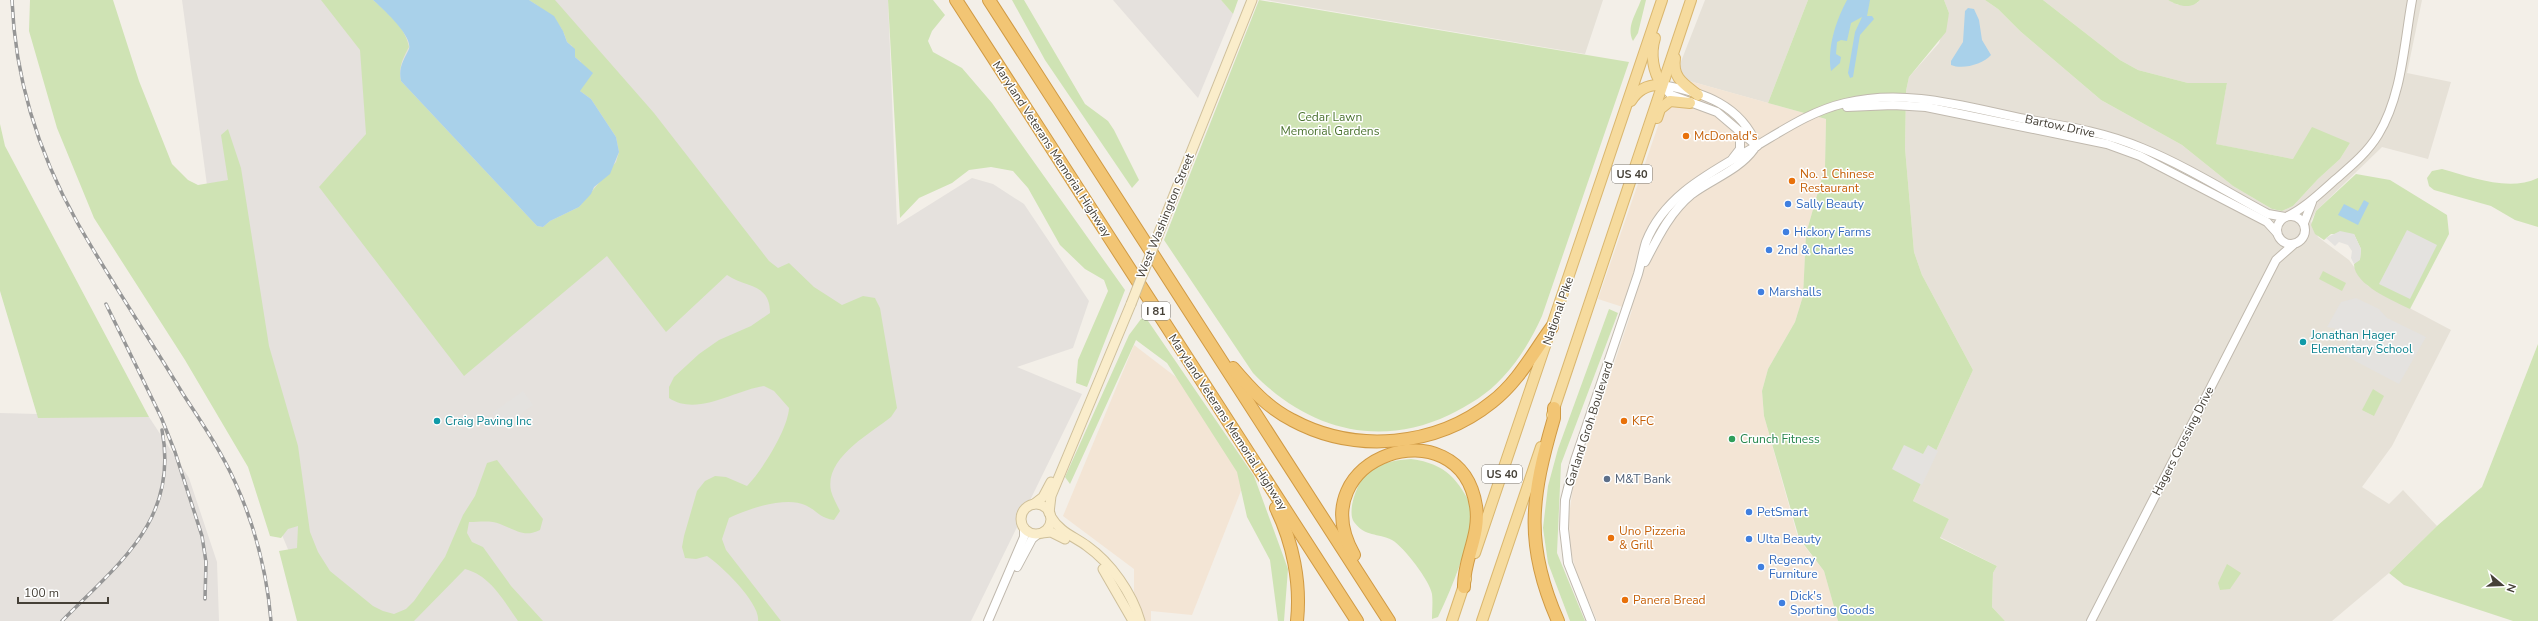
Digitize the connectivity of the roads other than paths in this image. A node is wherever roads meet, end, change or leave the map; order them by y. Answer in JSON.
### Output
{"nodes":[{"id":1,"x":956,"y":0,"type":"edge"},
{"id":2,"x":990,"y":0,"type":"edge"},
{"id":3,"x":1252,"y":0,"type":"edge"},
{"id":4,"x":1662,"y":0,"type":"edge"},
{"id":5,"x":1667,"y":0,"type":"edge"},
{"id":6,"x":1691,"y":0,"type":"edge"},
{"id":7,"x":2412,"y":0,"type":"edge"},
{"id":8,"x":1678,"y":38,"type":"junction"},
{"id":9,"x":1662,"y":85,"type":"junction"},
{"id":10,"x":1698,"y":95,"type":"junction"},
{"id":11,"x":1690,"y":103,"type":"junction"},
{"id":12,"x":1818,"y":111,"type":"junction"},
{"id":13,"x":1624,"y":112,"type":"junction"},
{"id":14,"x":1740,"y":131,"type":"junction"},
{"id":15,"x":1757,"y":146,"type":"junction"},
{"id":16,"x":1731,"y":160,"type":"junction"},
{"id":17,"x":2312,"y":201,"type":"junction"},
{"id":18,"x":2287,"y":217,"type":"junction"},
{"id":19,"x":2304,"y":223,"type":"junction"},
{"id":20,"x":2278,"y":234,"type":"junction"},
{"id":21,"x":2293,"y":245,"type":"junction"},
{"id":22,"x":2276,"y":260,"type":"junction"},
{"id":23,"x":1603,"y":264,"type":"junction"},
{"id":24,"x":1160,"y":266,"type":"junction"},
{"id":25,"x":1638,"y":274,"type":"junction"},
{"id":26,"x":1552,"y":327,"type":"junction"},
{"id":27,"x":1554,"y":408,"type":"junction"},
{"id":28,"x":1077,"y":432,"type":"junction"},
{"id":29,"x":1238,"y":437,"type":"junction"},
{"id":30,"x":1034,"y":504,"type":"junction"},
{"id":31,"x":1050,"y":515,"type":"junction"},
{"id":32,"x":1024,"y":528,"type":"junction"},
{"id":33,"x":1040,"y":533,"type":"junction"},
{"id":34,"x":1464,"y":587,"type":"junction"},
{"id":35,"x":999,"y":599,"type":"junction"},
{"id":36,"x":988,"y":621,"type":"edge"},
{"id":37,"x":1133,"y":621,"type":"edge"},
{"id":38,"x":1140,"y":621,"type":"edge"},
{"id":39,"x":1297,"y":621,"type":"edge"},
{"id":40,"x":1357,"y":621,"type":"edge"},
{"id":41,"x":1390,"y":621,"type":"edge"},
{"id":42,"x":1452,"y":621,"type":"edge"},
{"id":43,"x":1482,"y":621,"type":"edge"},
{"id":44,"x":1558,"y":621,"type":"edge"},
{"id":45,"x":1591,"y":621,"type":"edge"},
{"id":46,"x":2091,"y":621,"type":"edge"}],
"edges":[{"from":1,"to":29,"type":"highway","name":"Maryland Veterans Memorial Highway","number":"I 81"},
{"from":2,"to":24,"type":"highway","number":"I 81"},
{"from":3,"to":28,"type":"main road","name":"West Washington Street","bridge":true},
{"from":4,"to":13,"type":"main road","name":"National Pike","number":"US 40"},
{"from":5,"to":9,"type":"main road"},
{"from":6,"to":8,"type":"main road","number":"US 40"},
{"from":7,"to":17,"type":"street"},
{"from":8,"to":9,"type":"main road","number":"US 40"},
{"from":8,"to":10,"type":"main road"},
{"from":9,"to":10,"type":"street"},
{"from":9,"to":11,"type":"street"},
{"from":9,"to":13,"type":"main road"},
{"from":9,"to":23,"type":"main road","number":"US 40"},
{"from":10,"to":15,"type":"street"},
{"from":11,"to":14,"type":"street"},
{"from":11,"to":23,"type":"main road"},
{"from":12,"to":15,"type":"street","name":"Bartow Drive"},
{"from":12,"to":18,"type":"street","name":"Bartow Drive"},
{"from":12,"to":20,"type":"street","name":"Bartow Drive"},
{"from":13,"to":26,"type":"main road","name":"National Pike","number":"US 40"},
{"from":14,"to":15,"type":"street"},
{"from":14,"to":16,"type":"street"},
{"from":15,"to":16,"type":"street","name":"Garland Groh Boulevard"},
{"from":15,"to":25,"type":"street","name":"Garland Groh Boulevard"},
{"from":16,"to":25,"type":"street","name":"Garland Groh Boulevard"},
{"from":17,"to":18,"type":"street"},
{"from":17,"to":19,"type":"street"},
{"from":18,"to":19,"type":"street"},
{"from":18,"to":20,"type":"street"},
{"from":19,"to":21,"type":"street"},
{"from":20,"to":21,"type":"street"},
{"from":20,"to":22,"type":"street","name":"Hagers Crossing Drive"},
{"from":21,"to":22,"type":"street","name":"Hagers Crossing Drive"},
{"from":22,"to":46,"type":"street","name":"Hagers Crossing Drive"},
{"from":23,"to":27,"type":"main road","number":"US 40"},
{"from":24,"to":26,"type":"highway"},
{"from":24,"to":41,"type":"highway","number":"I 81"},
{"from":25,"to":45,"type":"street","name":"Garland Groh Boulevard"},
{"from":26,"to":34,"type":"main road","name":"National Pike","number":"US 40"},
{"from":27,"to":43,"type":"main road","number":"US 40"},
{"from":27,"to":44,"type":"highway"},
{"from":28,"to":30,"type":"main road","name":"West Washington Street"},
{"from":28,"to":31,"type":"main road","name":"West Washington Street"},
{"from":29,"to":39,"type":"highway"},
{"from":29,"to":40,"type":"highway","name":"Maryland Veterans Memorial Highway","number":"I 81"},
{"from":30,"to":31,"type":"main road"},
{"from":30,"to":32,"type":"main road"},
{"from":31,"to":33,"type":"main road"},
{"from":31,"to":38,"type":"main road"},
{"from":32,"to":33,"type":"main road"},
{"from":32,"to":35,"type":"street"},
{"from":33,"to":35,"type":"street"},
{"from":33,"to":37,"type":"main road"},
{"from":34,"to":41,"type":"highway"},
{"from":34,"to":42,"type":"main road","name":"National Pike","number":"US 40"},
{"from":35,"to":36,"type":"street"}]}
